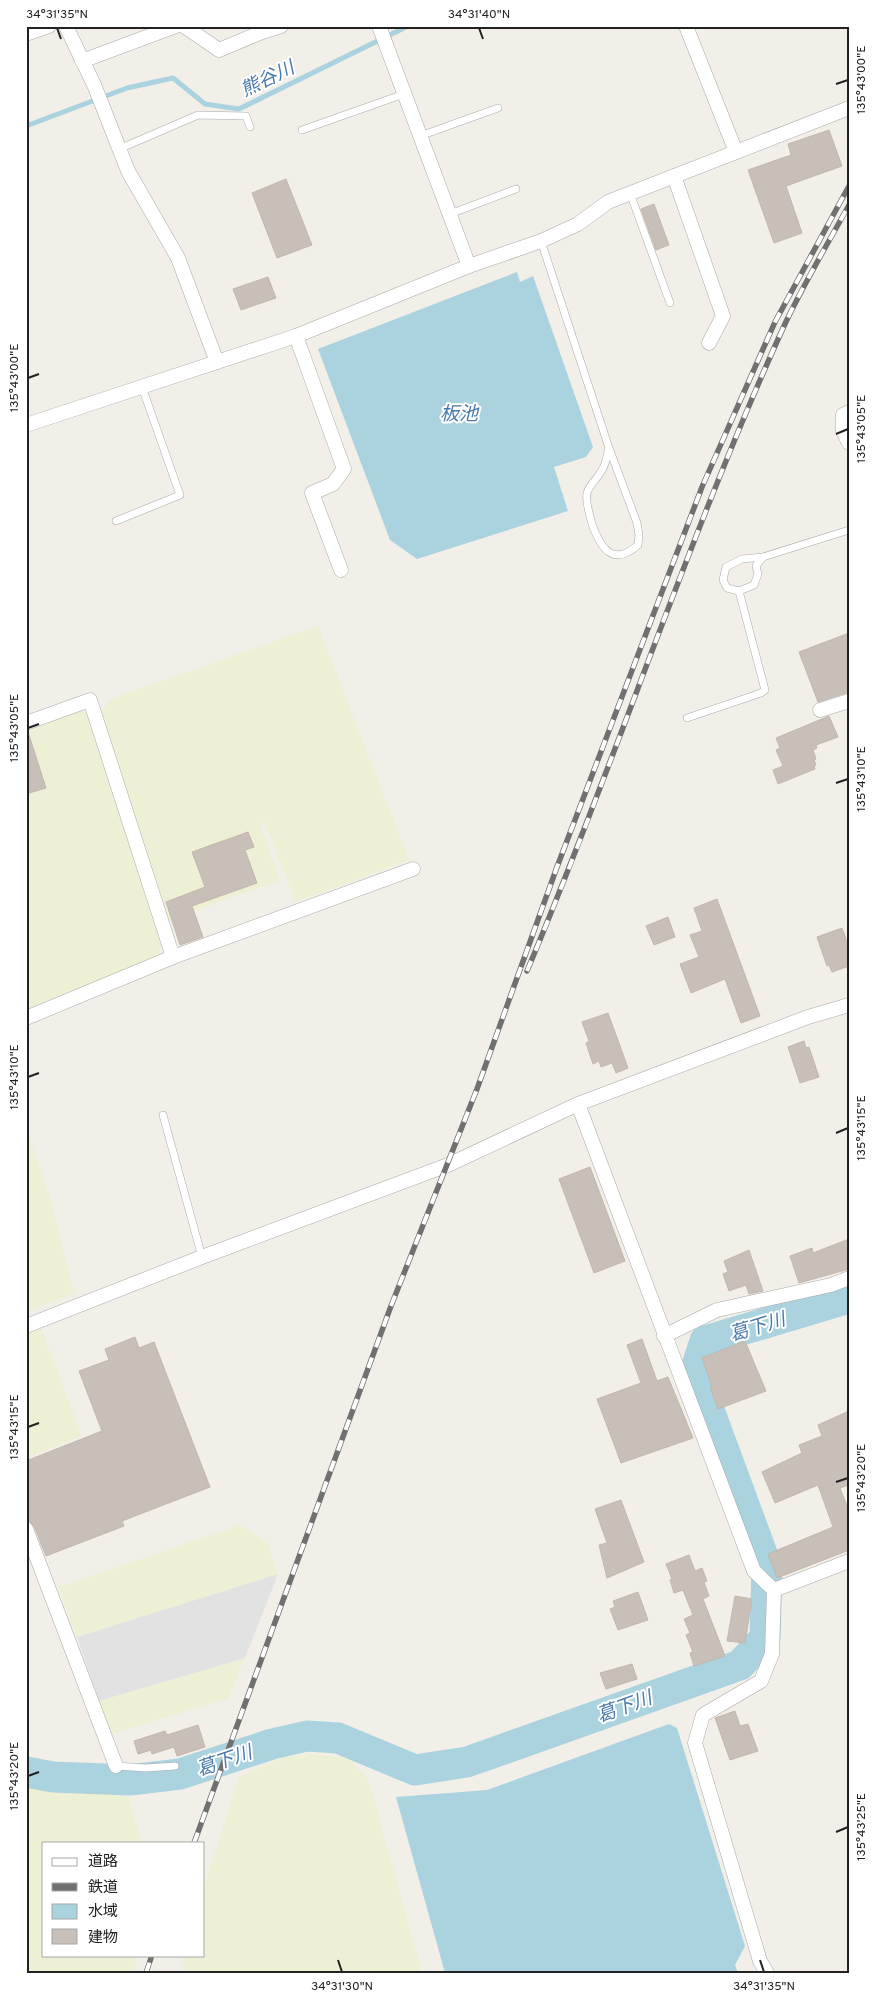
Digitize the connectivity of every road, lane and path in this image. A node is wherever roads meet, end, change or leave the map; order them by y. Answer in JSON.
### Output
{"nodes":[{"id":1,"x":49,"y":26,"type":"edge"},
{"id":2,"x":66,"y":26,"type":"edge"},
{"id":3,"x":176,"y":26,"type":"edge"},
{"id":4,"x":184,"y":26,"type":"edge"},
{"id":5,"x":281,"y":26,"type":"edge"},
{"id":6,"x":686,"y":26,"type":"edge"},
{"id":7,"x":379,"y":27,"type":"edge"},
{"id":8,"x":261,"y":29,"type":"edge"},
{"id":9,"x":26,"y":34,"type":"edge"},
{"id":10,"x":82,"y":61,"type":"junction"},
{"id":11,"x":404,"y":94,"type":"junction"},
{"id":12,"x":498,"y":108,"type":"dead end"},
{"id":13,"x":849,"y":108,"type":"edge"},
{"id":14,"x":250,"y":127,"type":"dead end"},
{"id":15,"x":302,"y":130,"type":"dead end"},
{"id":16,"x":420,"y":136,"type":"junction"},
{"id":17,"x":119,"y":149,"type":"junction"},
{"id":18,"x":736,"y":152,"type":"junction"},
{"id":19,"x":674,"y":176,"type":"junction"},
{"id":20,"x":516,"y":189,"type":"dead end"},
{"id":21,"x":630,"y":193,"type":"junction"},
{"id":22,"x":450,"y":214,"type":"junction"},
{"id":23,"x":541,"y":241,"type":"junction"},
{"id":24,"x":469,"y":266,"type":"junction"},
{"id":25,"x":670,"y":303,"type":"dead end"},
{"id":26,"x":296,"y":336,"type":"junction"},
{"id":27,"x":709,"y":344,"type":"dead end"},
{"id":28,"x":217,"y":362,"type":"junction"},
{"id":29,"x":142,"y":387,"type":"junction"},
{"id":30,"x":849,"y":412,"type":"edge"},
{"id":31,"x":26,"y":425,"type":"edge"},
{"id":32,"x":849,"y":443,"type":"edge"},
{"id":33,"x":610,"y":448,"type":"junction"},
{"id":34,"x":116,"y":521,"type":"dead end"},
{"id":35,"x":849,"y":530,"type":"edge"},
{"id":36,"x":763,"y":557,"type":"junction"},
{"id":37,"x":340,"y":570,"type":"dead end"},
{"id":38,"x":738,"y":590,"type":"junction"},
{"id":39,"x":849,"y":701,"type":"edge"},
{"id":40,"x":820,"y":710,"type":"dead end"},
{"id":41,"x":687,"y":718,"type":"dead end"},
{"id":42,"x":26,"y":724,"type":"edge"},
{"id":43,"x":413,"y":869,"type":"dead end"},
{"id":44,"x":173,"y":957,"type":"junction"},
{"id":45,"x":849,"y":1005,"type":"edge"},
{"id":46,"x":26,"y":1018,"type":"edge"},
{"id":47,"x":578,"y":1104,"type":"junction"},
{"id":48,"x":163,"y":1115,"type":"dead end"},
{"id":49,"x":202,"y":1257,"type":"junction"},
{"id":50,"x":849,"y":1278,"type":"edge"},
{"id":51,"x":26,"y":1326,"type":"edge"},
{"id":52,"x":664,"y":1336,"type":"junction"},
{"id":53,"x":26,"y":1528,"type":"edge"},
{"id":54,"x":849,"y":1561,"type":"edge"},
{"id":55,"x":774,"y":1590,"type":"junction"},
{"id":56,"x":116,"y":1766,"type":"joint"},
{"id":57,"x":175,"y":1766,"type":"dead end"},
{"id":58,"x":766,"y":1973,"type":"edge"}],
"edges":[{"from":1,"to":9,"type":"street"},
{"from":2,"to":10,"type":"street"},
{"from":3,"to":10,"type":"street"},
{"from":4,"to":8,"type":"street"},
{"from":5,"to":8,"type":"street"},
{"from":6,"to":18,"type":"street"},
{"from":7,"to":11,"type":"street"},
{"from":10,"to":17,"type":"street"},
{"from":11,"to":15,"type":"lane"},
{"from":11,"to":16,"type":"street"},
{"from":12,"to":16,"type":"lane"},
{"from":13,"to":18,"type":"street"},
{"from":14,"to":17,"type":"lane"},
{"from":16,"to":22,"type":"street"},
{"from":17,"to":28,"type":"street"},
{"from":18,"to":19,"type":"street"},
{"from":19,"to":21,"type":"street"},
{"from":19,"to":27,"type":"street"},
{"from":20,"to":22,"type":"lane"},
{"from":21,"to":23,"type":"street"},
{"from":21,"to":25,"type":"lane"},
{"from":22,"to":24,"type":"street"},
{"from":23,"to":24,"type":"street"},
{"from":23,"to":33,"type":"lane"},
{"from":24,"to":26,"type":"street"},
{"from":26,"to":28,"type":"street"},
{"from":26,"to":37,"type":"street"},
{"from":28,"to":29,"type":"street"},
{"from":29,"to":31,"type":"street"},
{"from":29,"to":34,"type":"lane"},
{"from":30,"to":32,"type":"street"},
{"from":33,"to":33,"type":"lane"},
{"from":35,"to":36,"type":"lane"},
{"from":36,"to":38,"type":"lane"},
{"from":36,"to":38,"type":"lane"},
{"from":38,"to":41,"type":"lane"},
{"from":39,"to":40,"type":"street"},
{"from":42,"to":44,"type":"street"},
{"from":43,"to":44,"type":"street"},
{"from":44,"to":46,"type":"street"},
{"from":45,"to":47,"type":"street"},
{"from":47,"to":49,"type":"street"},
{"from":47,"to":52,"type":"street"},
{"from":48,"to":49,"type":"lane"},
{"from":49,"to":51,"type":"street"},
{"from":50,"to":52,"type":"street"},
{"from":52,"to":55,"type":"street"},
{"from":53,"to":56,"type":"street"},
{"from":54,"to":55,"type":"street"},
{"from":55,"to":58,"type":"street"},
{"from":56,"to":57,"type":"lane"}]}
